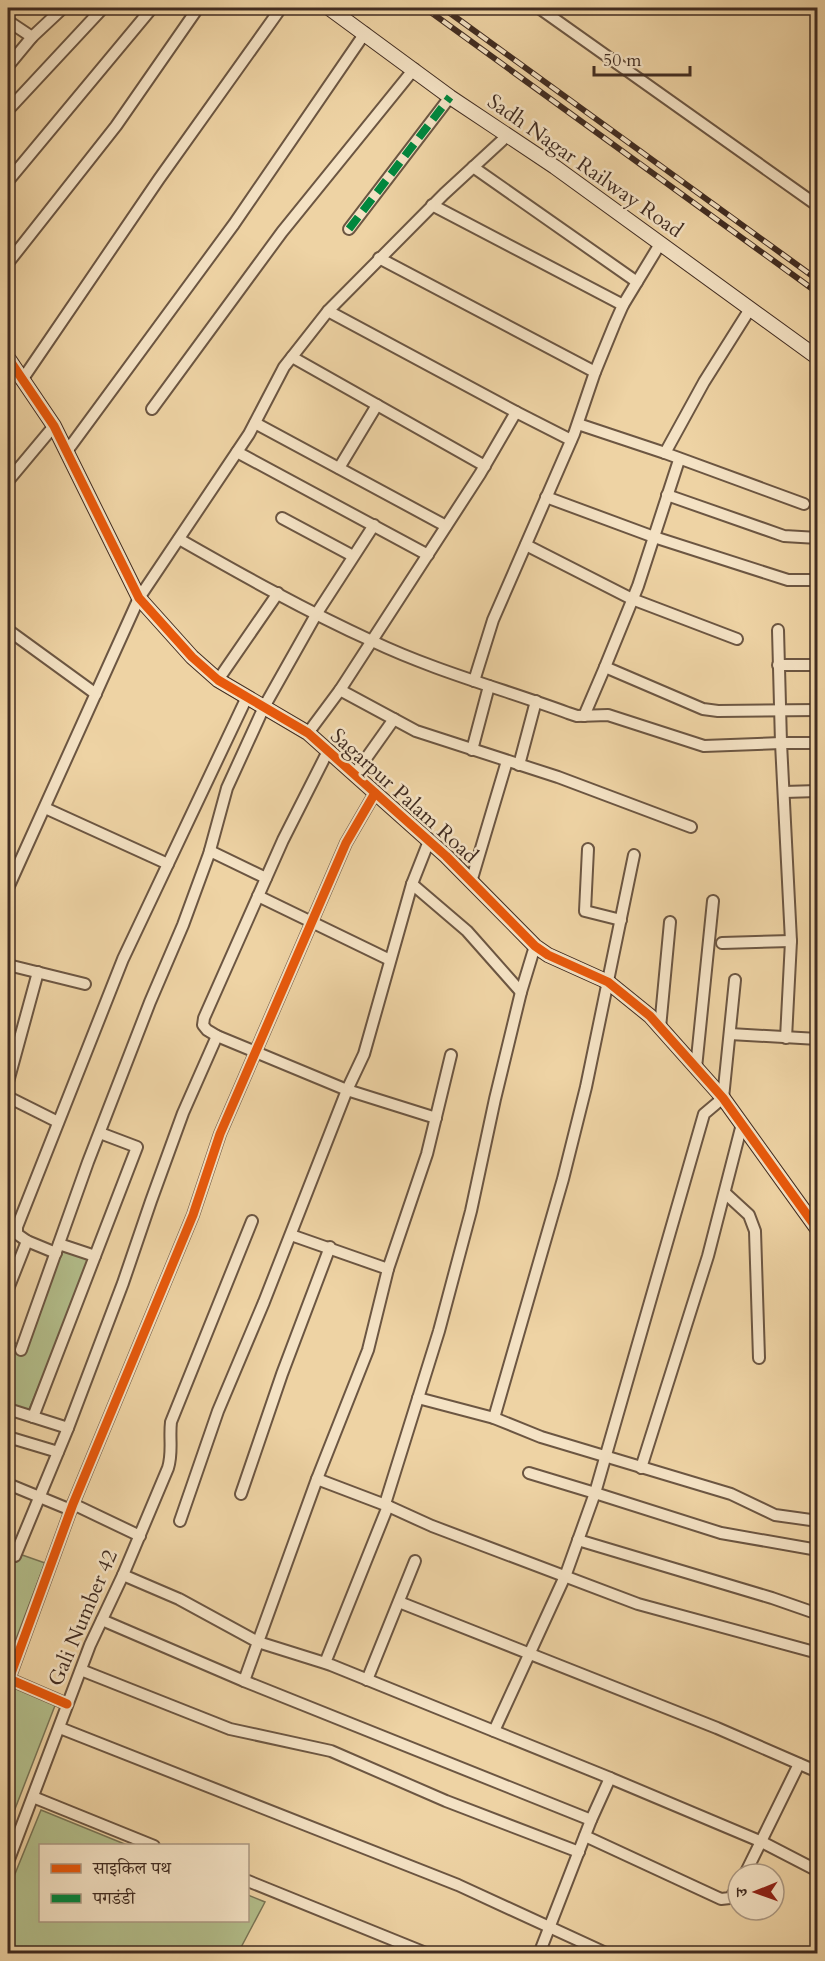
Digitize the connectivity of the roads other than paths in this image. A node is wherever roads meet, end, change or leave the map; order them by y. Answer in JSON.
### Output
{"nodes":[{"id":1,"x":103,"y":8,"type":"edge"},
{"id":2,"x":152,"y":8,"type":"edge"},
{"id":3,"x":198,"y":8,"type":"edge"},
{"id":4,"x":281,"y":8,"type":"edge"},
{"id":5,"x":329,"y":8,"type":"edge"},
{"id":6,"x":539,"y":8,"type":"edge"},
{"id":7,"x":57,"y":9,"type":"edge"},
{"id":8,"x":8,"y":21,"type":"edge"},
{"id":9,"x":365,"y":33,"type":"junction"},
{"id":10,"x":32,"y":37,"type":"junction"},
{"id":11,"x":8,"y":66,"type":"edge"},
{"id":12,"x":414,"y":69,"type":"junction"},
{"id":13,"x":450,"y":97,"type":"junction"},
{"id":14,"x":8,"y":110,"type":"edge"},
{"id":15,"x":507,"y":136,"type":"junction"},
{"id":16,"x":473,"y":167,"type":"junction"},
{"id":17,"x":8,"y":181,"type":"edge"},
{"id":18,"x":432,"y":205,"type":"junction"},
{"id":19,"x":818,"y":206,"type":"edge"},
{"id":20,"x":349,"y":229,"type":"dead end"},
{"id":21,"x":660,"y":243,"type":"junction"},
{"id":22,"x":379,"y":258,"type":"junction"},
{"id":23,"x":8,"y":263,"type":"edge"},
{"id":24,"x":637,"y":282,"type":"junction"},
{"id":25,"x":623,"y":305,"type":"junction"},
{"id":26,"x":750,"y":309,"type":"junction"},
{"id":27,"x":328,"y":311,"type":"junction"},
{"id":28,"x":292,"y":357,"type":"junction"},
{"id":29,"x":8,"y":358,"type":"edge"},
{"id":30,"x":818,"y":358,"type":"edge"},
{"id":31,"x":595,"y":372,"type":"junction"},
{"id":32,"x":22,"y":380,"type":"junction"},
{"id":33,"x":377,"y":405,"type":"junction"},
{"id":34,"x":152,"y":409,"type":"dead end"},
{"id":35,"x":516,"y":412,"type":"junction"},
{"id":36,"x":255,"y":423,"type":"junction"},
{"id":37,"x":578,"y":424,"type":"junction"},
{"id":38,"x":54,"y":426,"type":"junction"},
{"id":39,"x":571,"y":440,"type":"junction"},
{"id":40,"x":67,"y":451,"type":"junction"},
{"id":41,"x":237,"y":452,"type":"junction"},
{"id":42,"x":665,"y":453,"type":"junction"},
{"id":43,"x":679,"y":460,"type":"junction"},
{"id":44,"x":485,"y":466,"type":"junction"},
{"id":45,"x":339,"y":468,"type":"junction"},
{"id":46,"x":10,"y":473,"type":"edge"},
{"id":47,"x":667,"y":495,"type":"junction"},
{"id":48,"x":546,"y":497,"type":"junction"},
{"id":49,"x":804,"y":504,"type":"dead end"},
{"id":50,"x":282,"y":518,"type":"dead end"},
{"id":51,"x":374,"y":525,"type":"junction"},
{"id":52,"x":446,"y":526,"type":"junction"},
{"id":53,"x":654,"y":537,"type":"junction"},
{"id":54,"x":818,"y":538,"type":"edge"},
{"id":55,"x":179,"y":539,"type":"junction"},
{"id":56,"x":526,"y":545,"type":"junction"},
{"id":57,"x":428,"y":555,"type":"junction"},
{"id":58,"x":353,"y":556,"type":"junction"},
{"id":59,"x":818,"y":580,"type":"edge"},
{"id":60,"x":278,"y":593,"type":"junction"},
{"id":61,"x":139,"y":598,"type":"junction"},
{"id":62,"x":632,"y":599,"type":"junction"},
{"id":63,"x":317,"y":613,"type":"junction"},
{"id":64,"x":8,"y":630,"type":"edge"},
{"id":65,"x":778,"y":630,"type":"dead end"},
{"id":66,"x":737,"y":639,"type":"dead end"},
{"id":67,"x":372,"y":641,"type":"junction"},
{"id":68,"x":818,"y":664,"type":"edge"},
{"id":69,"x":778,"y":665,"type":"junction"},
{"id":70,"x":605,"y":667,"type":"junction"},
{"id":71,"x":218,"y":680,"type":"junction"},
{"id":72,"x":474,"y":681,"type":"junction"},
{"id":73,"x":489,"y":686,"type":"junction"},
{"id":74,"x":340,"y":690,"type":"junction"},
{"id":75,"x":96,"y":694,"type":"junction"},
{"id":76,"x":247,"y":697,"type":"junction"},
{"id":77,"x":536,"y":701,"type":"junction"},
{"id":78,"x":264,"y":707,"type":"junction"},
{"id":79,"x":818,"y":710,"type":"edge"},
{"id":80,"x":780,"y":711,"type":"junction"},
{"id":81,"x":584,"y":716,"type":"junction"},
{"id":82,"x":394,"y":719,"type":"junction"},
{"id":83,"x":308,"y":733,"type":"junction"},
{"id":84,"x":781,"y":742,"type":"junction"},
{"id":85,"x":818,"y":743,"type":"edge"},
{"id":86,"x":472,"y":750,"type":"junction"},
{"id":87,"x":328,"y":751,"type":"junction"},
{"id":88,"x":507,"y":761,"type":"junction"},
{"id":89,"x":519,"y":765,"type":"junction"},
{"id":90,"x":355,"y":774,"type":"junction"},
{"id":91,"x":375,"y":792,"type":"junction"},
{"id":92,"x":784,"y":792,"type":"junction"},
{"id":93,"x":818,"y":792,"type":"edge"},
{"id":94,"x":45,"y":808,"type":"junction"},
{"id":95,"x":691,"y":827,"type":"dead end"},
{"id":96,"x":429,"y":840,"type":"junction"},
{"id":97,"x":588,"y":849,"type":"dead end"},
{"id":98,"x":210,"y":851,"type":"junction"},
{"id":99,"x":634,"y":855,"type":"dead end"},
{"id":100,"x":168,"y":864,"type":"junction"},
{"id":101,"x":266,"y":878,"type":"junction"},
{"id":102,"x":471,"y":882,"type":"junction"},
{"id":103,"x":412,"y":884,"type":"junction"},
{"id":104,"x":8,"y":888,"type":"edge"},
{"id":105,"x":258,"y":896,"type":"junction"},
{"id":106,"x":713,"y":901,"type":"dead end"},
{"id":107,"x":621,"y":920,"type":"junction"},
{"id":108,"x":312,"y":921,"type":"junction"},
{"id":109,"x":670,"y":922,"type":"dead end"},
{"id":110,"x":791,"y":941,"type":"junction"},
{"id":111,"x":722,"y":943,"type":"dead end"},
{"id":112,"x":535,"y":946,"type":"junction"},
{"id":113,"x":390,"y":960,"type":"junction"},
{"id":114,"x":8,"y":965,"type":"edge"},
{"id":115,"x":38,"y":972,"type":"junction"},
{"id":116,"x":735,"y":981,"type":"dead end"},
{"id":117,"x":608,"y":982,"type":"junction"},
{"id":118,"x":86,"y":984,"type":"dead end"},
{"id":119,"x":521,"y":992,"type":"junction"},
{"id":120,"x":660,"y":1028,"type":"junction"},
{"id":121,"x":730,"y":1034,"type":"junction"},
{"id":122,"x":217,"y":1036,"type":"junction"},
{"id":123,"x":786,"y":1038,"type":"junction"},
{"id":124,"x":818,"y":1039,"type":"edge"},
{"id":125,"x":256,"y":1051,"type":"junction"},
{"id":126,"x":451,"y":1055,"type":"dead end"},
{"id":127,"x":696,"y":1068,"type":"junction"},
{"id":128,"x":8,"y":1083,"type":"edge"},
{"id":129,"x":348,"y":1090,"type":"junction"},
{"id":130,"x":8,"y":1097,"type":"edge"},
{"id":131,"x":723,"y":1098,"type":"junction"},
{"id":132,"x":436,"y":1118,"type":"junction"},
{"id":133,"x":58,"y":1122,"type":"junction"},
{"id":134,"x":742,"y":1124,"type":"junction"},
{"id":135,"x":100,"y":1132,"type":"junction"},
{"id":136,"x":725,"y":1193,"type":"junction"},
{"id":137,"x":252,"y":1221,"type":"dead end"},
{"id":138,"x":818,"y":1230,"type":"edge"},
{"id":139,"x":291,"y":1235,"type":"junction"},
{"id":140,"x":27,"y":1241,"type":"junction"},
{"id":141,"x":330,"y":1247,"type":"junction"},
{"id":142,"x":58,"y":1249,"type":"junction"},
{"id":143,"x":95,"y":1256,"type":"junction"},
{"id":144,"x":388,"y":1269,"type":"junction"},
{"id":145,"x":8,"y":1289,"type":"edge"},
{"id":146,"x":21,"y":1350,"type":"dead end"},
{"id":147,"x":759,"y":1358,"type":"dead end"},
{"id":148,"x":418,"y":1398,"type":"junction"},
{"id":149,"x":8,"y":1409,"type":"edge"},
{"id":150,"x":33,"y":1417,"type":"junction"},
{"id":151,"x":494,"y":1418,"type":"junction"},
{"id":152,"x":68,"y":1428,"type":"junction"},
{"id":153,"x":8,"y":1437,"type":"edge"},
{"id":154,"x":58,"y":1452,"type":"junction"},
{"id":155,"x":606,"y":1455,"type":"junction"},
{"id":156,"x":641,"y":1468,"type":"junction"},
{"id":157,"x":529,"y":1473,"type":"dead end"},
{"id":158,"x":317,"y":1479,"type":"junction"},
{"id":159,"x":8,"y":1484,"type":"edge"},
{"id":160,"x":595,"y":1493,"type":"junction"},
{"id":161,"x":241,"y":1494,"type":"dead end"},
{"id":162,"x":40,"y":1496,"type":"junction"},
{"id":163,"x":387,"y":1505,"type":"junction"},
{"id":164,"x":72,"y":1507,"type":"junction"},
{"id":165,"x":180,"y":1521,"type":"dead end"},
{"id":166,"x":818,"y":1521,"type":"edge"},
{"id":167,"x":140,"y":1536,"type":"junction"},
{"id":168,"x":578,"y":1540,"type":"junction"},
{"id":169,"x":818,"y":1550,"type":"edge"},
{"id":170,"x":15,"y":1556,"type":"dead end"},
{"id":171,"x":415,"y":1561,"type":"dead end"},
{"id":172,"x":123,"y":1575,"type":"junction"},
{"id":173,"x":564,"y":1576,"type":"junction"},
{"id":174,"x":399,"y":1602,"type":"junction"},
{"id":175,"x":818,"y":1614,"type":"edge"},
{"id":176,"x":102,"y":1620,"type":"junction"},
{"id":177,"x":258,"y":1642,"type":"junction"},
{"id":178,"x":818,"y":1653,"type":"edge"},
{"id":179,"x":530,"y":1655,"type":"junction"},
{"id":180,"x":325,"y":1663,"type":"junction"},
{"id":181,"x":81,"y":1670,"type":"junction"},
{"id":182,"x":367,"y":1680,"type":"junction"},
{"id":183,"x":244,"y":1681,"type":"junction"},
{"id":184,"x":67,"y":1704,"type":"junction"},
{"id":185,"x":60,"y":1728,"type":"junction"},
{"id":186,"x":494,"y":1731,"type":"junction"},
{"id":187,"x":799,"y":1764,"type":"junction"},
{"id":188,"x":818,"y":1772,"type":"edge"},
{"id":189,"x":610,"y":1778,"type":"junction"},
{"id":190,"x":33,"y":1797,"type":"junction"},
{"id":191,"x":591,"y":1820,"type":"junction"},
{"id":192,"x":585,"y":1836,"type":"junction"},
{"id":193,"x":762,"y":1842,"type":"junction"},
{"id":194,"x":151,"y":1844,"type":"edge"},
{"id":195,"x":579,"y":1851,"type":"junction"},
{"id":196,"x":8,"y":1862,"type":"edge"},
{"id":197,"x":751,"y":1862,"type":"edge"},
{"id":198,"x":818,"y":1871,"type":"edge"},
{"id":199,"x":249,"y":1881,"type":"edge"},
{"id":200,"x":726,"y":1898,"type":"edge"},
{"id":201,"x":549,"y":1926,"type":"junction"},
{"id":202,"x":589,"y":1949,"type":"edge"},
{"id":203,"x":428,"y":1953,"type":"edge"},
{"id":204,"x":539,"y":1953,"type":"edge"},
{"id":205,"x":608,"y":1953,"type":"edge"}],
"edges":[{"from":1,"to":14,"type":"street"},
{"from":2,"to":17,"type":"street"},
{"from":3,"to":23,"type":"street"},
{"from":4,"to":32,"type":"street"},
{"from":5,"to":9,"type":"street","name":"Sadh Nagar Railway Road"},
{"from":6,"to":19,"type":"street"},
{"from":7,"to":10,"type":"street"},
{"from":8,"to":10,"type":"street"},
{"from":9,"to":12,"type":"street","name":"Sadh Nagar Railway Road"},
{"from":9,"to":40,"type":"street"},
{"from":10,"to":11,"type":"street"},
{"from":12,"to":13,"type":"street","name":"Sadh Nagar Railway Road"},
{"from":12,"to":34,"type":"street"},
{"from":13,"to":15,"type":"street","name":"Sadh Nagar Railway Road"},
{"from":13,"to":20,"type":"street"},
{"from":15,"to":16,"type":"street"},
{"from":15,"to":21,"type":"street","name":"Sadh Nagar Railway Road"},
{"from":16,"to":18,"type":"street"},
{"from":16,"to":24,"type":"street"},
{"from":18,"to":22,"type":"street"},
{"from":18,"to":25,"type":"street"},
{"from":21,"to":24,"type":"street"},
{"from":21,"to":26,"type":"street","name":"Sadh Nagar Railway Road"},
{"from":22,"to":27,"type":"street"},
{"from":22,"to":31,"type":"street"},
{"from":24,"to":25,"type":"street"},
{"from":25,"to":31,"type":"street"},
{"from":26,"to":30,"type":"street","name":"Sadh Nagar Railway Road"},
{"from":26,"to":42,"type":"street"},
{"from":27,"to":28,"type":"street"},
{"from":27,"to":35,"type":"street"},
{"from":28,"to":33,"type":"street"},
{"from":28,"to":36,"type":"street"},
{"from":29,"to":32,"type":"street","name":"Sagarpur Palam Road"},
{"from":31,"to":37,"type":"street"},
{"from":32,"to":38,"type":"street","name":"Sagarpur Palam Road"},
{"from":33,"to":44,"type":"street"},
{"from":33,"to":45,"type":"street"},
{"from":35,"to":39,"type":"street"},
{"from":35,"to":44,"type":"street"},
{"from":36,"to":41,"type":"street"},
{"from":36,"to":45,"type":"street"},
{"from":37,"to":39,"type":"street"},
{"from":37,"to":42,"type":"street"},
{"from":38,"to":40,"type":"street","name":"Sagarpur Palam Road"},
{"from":38,"to":46,"type":"street"},
{"from":39,"to":48,"type":"street"},
{"from":40,"to":61,"type":"street","name":"Sagarpur Palam Road"},
{"from":41,"to":51,"type":"street"},
{"from":41,"to":55,"type":"street"},
{"from":42,"to":43,"type":"street"},
{"from":43,"to":47,"type":"street"},
{"from":43,"to":49,"type":"street"},
{"from":44,"to":52,"type":"street"},
{"from":45,"to":52,"type":"street"},
{"from":47,"to":53,"type":"street"},
{"from":47,"to":54,"type":"street"},
{"from":48,"to":53,"type":"street"},
{"from":48,"to":56,"type":"street"},
{"from":50,"to":58,"type":"street"},
{"from":51,"to":57,"type":"street"},
{"from":51,"to":58,"type":"street"},
{"from":52,"to":57,"type":"street"},
{"from":53,"to":59,"type":"street"},
{"from":53,"to":62,"type":"street"},
{"from":55,"to":60,"type":"street"},
{"from":55,"to":61,"type":"street"},
{"from":56,"to":62,"type":"street"},
{"from":56,"to":72,"type":"street"},
{"from":57,"to":67,"type":"street"},
{"from":58,"to":63,"type":"street"},
{"from":60,"to":63,"type":"street"},
{"from":60,"to":71,"type":"street"},
{"from":61,"to":71,"type":"street","name":"Sagarpur Palam Road"},
{"from":61,"to":75,"type":"street"},
{"from":62,"to":66,"type":"street"},
{"from":62,"to":70,"type":"street"},
{"from":63,"to":67,"type":"street"},
{"from":63,"to":78,"type":"street"},
{"from":64,"to":75,"type":"street"},
{"from":65,"to":69,"type":"street"},
{"from":67,"to":72,"type":"street"},
{"from":67,"to":74,"type":"street"},
{"from":68,"to":69,"type":"street"},
{"from":69,"to":80,"type":"street"},
{"from":70,"to":80,"type":"street"},
{"from":70,"to":81,"type":"street"},
{"from":71,"to":76,"type":"street","name":"Sagarpur Palam Road"},
{"from":72,"to":73,"type":"street"},
{"from":73,"to":77,"type":"street"},
{"from":73,"to":86,"type":"street"},
{"from":74,"to":82,"type":"street"},
{"from":74,"to":83,"type":"street"},
{"from":75,"to":94,"type":"street"},
{"from":76,"to":78,"type":"street","name":"Sagarpur Palam Road"},
{"from":76,"to":100,"type":"street"},
{"from":77,"to":81,"type":"street"},
{"from":77,"to":89,"type":"street"},
{"from":78,"to":83,"type":"street","name":"Sagarpur Palam Road"},
{"from":78,"to":98,"type":"street"},
{"from":79,"to":80,"type":"street"},
{"from":80,"to":84,"type":"street"},
{"from":81,"to":84,"type":"street"},
{"from":82,"to":86,"type":"street"},
{"from":82,"to":90,"type":"street"},
{"from":83,"to":87,"type":"street","name":"Sagarpur Palam Road"},
{"from":84,"to":85,"type":"street"},
{"from":84,"to":92,"type":"street"},
{"from":86,"to":88,"type":"street"},
{"from":87,"to":90,"type":"street","name":"Sagarpur Palam Road"},
{"from":87,"to":101,"type":"street"},
{"from":88,"to":89,"type":"street"},
{"from":88,"to":102,"type":"street"},
{"from":89,"to":95,"type":"street"},
{"from":90,"to":91,"type":"street","name":"Sagarpur Palam Road"},
{"from":91,"to":96,"type":"street","name":"Sagarpur Palam Road"},
{"from":91,"to":108,"type":"street"},
{"from":92,"to":93,"type":"street"},
{"from":92,"to":110,"type":"street"},
{"from":94,"to":100,"type":"street"},
{"from":94,"to":104,"type":"street"},
{"from":96,"to":102,"type":"street","name":"Sagarpur Palam Road"},
{"from":96,"to":103,"type":"street"},
{"from":97,"to":107,"type":"street"},
{"from":98,"to":101,"type":"street"},
{"from":98,"to":135,"type":"street"},
{"from":99,"to":107,"type":"street"},
{"from":100,"to":133,"type":"street"},
{"from":101,"to":105,"type":"street"},
{"from":102,"to":112,"type":"street","name":"Sagarpur Palam Road"},
{"from":103,"to":113,"type":"street"},
{"from":103,"to":119,"type":"street"},
{"from":105,"to":108,"type":"street"},
{"from":105,"to":122,"type":"street"},
{"from":106,"to":127,"type":"street"},
{"from":107,"to":117,"type":"street"},
{"from":108,"to":113,"type":"street"},
{"from":108,"to":125,"type":"street"},
{"from":109,"to":120,"type":"street"},
{"from":110,"to":111,"type":"street"},
{"from":110,"to":123,"type":"street"},
{"from":112,"to":117,"type":"street","name":"Sagarpur Palam Road"},
{"from":112,"to":119,"type":"street"},
{"from":113,"to":129,"type":"street"},
{"from":114,"to":115,"type":"street"},
{"from":115,"to":118,"type":"street"},
{"from":115,"to":128,"type":"street"},
{"from":116,"to":121,"type":"street"},
{"from":117,"to":120,"type":"street","name":"Sagarpur Palam Road"},
{"from":117,"to":151,"type":"street"},
{"from":119,"to":148,"type":"street"},
{"from":120,"to":127,"type":"street","name":"Sagarpur Palam Road"},
{"from":121,"to":123,"type":"street"},
{"from":121,"to":131,"type":"street"},
{"from":122,"to":125,"type":"street"},
{"from":122,"to":152,"type":"street"},
{"from":123,"to":124,"type":"street"},
{"from":125,"to":129,"type":"street"},
{"from":125,"to":164,"type":"street"},
{"from":126,"to":132,"type":"street"},
{"from":127,"to":131,"type":"street","name":"Sagarpur Palam Road"},
{"from":129,"to":132,"type":"street"},
{"from":129,"to":139,"type":"street"},
{"from":130,"to":133,"type":"street"},
{"from":131,"to":134,"type":"street","name":"Sagarpur Palam Road"},
{"from":131,"to":155,"type":"street"},
{"from":132,"to":144,"type":"street"},
{"from":133,"to":140,"type":"street"},
{"from":134,"to":136,"type":"street"},
{"from":134,"to":138,"type":"street","name":"Sagarpur Palam Road"},
{"from":135,"to":142,"type":"street"},
{"from":135,"to":143,"type":"street"},
{"from":136,"to":147,"type":"street"},
{"from":136,"to":156,"type":"street"},
{"from":137,"to":167,"type":"street","name":"Gali Number 42"},
{"from":139,"to":141,"type":"street"},
{"from":139,"to":165,"type":"street"},
{"from":140,"to":142,"type":"street"},
{"from":140,"to":145,"type":"street"},
{"from":141,"to":144,"type":"street"},
{"from":141,"to":161,"type":"street"},
{"from":142,"to":143,"type":"street"},
{"from":142,"to":146,"type":"street"},
{"from":143,"to":150,"type":"street"},
{"from":144,"to":158,"type":"street"},
{"from":148,"to":151,"type":"street"},
{"from":148,"to":163,"type":"street"},
{"from":149,"to":150,"type":"street"},
{"from":150,"to":152,"type":"street"},
{"from":151,"to":155,"type":"street"},
{"from":152,"to":154,"type":"street"},
{"from":153,"to":154,"type":"street"},
{"from":154,"to":162,"type":"street"},
{"from":155,"to":156,"type":"street"},
{"from":155,"to":160,"type":"street"},
{"from":156,"to":166,"type":"street"},
{"from":157,"to":160,"type":"street"},
{"from":158,"to":163,"type":"street"},
{"from":158,"to":177,"type":"street"},
{"from":159,"to":162,"type":"street"},
{"from":160,"to":168,"type":"street"},
{"from":160,"to":169,"type":"street"},
{"from":162,"to":164,"type":"street"},
{"from":162,"to":170,"type":"street"},
{"from":163,"to":173,"type":"street"},
{"from":163,"to":180,"type":"street"},
{"from":164,"to":167,"type":"street"},
{"from":164,"to":184,"type":"street"},
{"from":167,"to":172,"type":"street","name":"Gali Number 42"},
{"from":168,"to":173,"type":"street"},
{"from":168,"to":175,"type":"street"},
{"from":171,"to":174,"type":"street"},
{"from":172,"to":176,"type":"street","name":"Gali Number 42"},
{"from":172,"to":177,"type":"street"},
{"from":173,"to":178,"type":"street"},
{"from":173,"to":179,"type":"street"},
{"from":174,"to":179,"type":"street"},
{"from":174,"to":182,"type":"street"},
{"from":176,"to":181,"type":"street","name":"Gali Number 42"},
{"from":176,"to":183,"type":"street"},
{"from":177,"to":180,"type":"street"},
{"from":177,"to":183,"type":"street"},
{"from":179,"to":186,"type":"street"},
{"from":179,"to":187,"type":"street"},
{"from":180,"to":182,"type":"street"},
{"from":181,"to":184,"type":"street","name":"Gali Number 42"},
{"from":181,"to":195,"type":"street"},
{"from":182,"to":186,"type":"street"},
{"from":183,"to":191,"type":"street"},
{"from":184,"to":185,"type":"street","name":"Gali Number 42"},
{"from":185,"to":190,"type":"street","name":"Gali Number 42"},
{"from":185,"to":201,"type":"street"},
{"from":186,"to":189,"type":"street"},
{"from":187,"to":188,"type":"street"},
{"from":187,"to":193,"type":"street"},
{"from":189,"to":191,"type":"street"},
{"from":189,"to":193,"type":"street"},
{"from":190,"to":194,"type":"street"},
{"from":190,"to":196,"type":"street","name":"Gali Number 42"},
{"from":191,"to":192,"type":"street"},
{"from":192,"to":195,"type":"street"},
{"from":192,"to":200,"type":"street"},
{"from":193,"to":197,"type":"street"},
{"from":193,"to":198,"type":"street"},
{"from":195,"to":201,"type":"street"},
{"from":199,"to":203,"type":"street"},
{"from":201,"to":202,"type":"street"},
{"from":201,"to":204,"type":"street"},
{"from":202,"to":205,"type":"street"}]}
